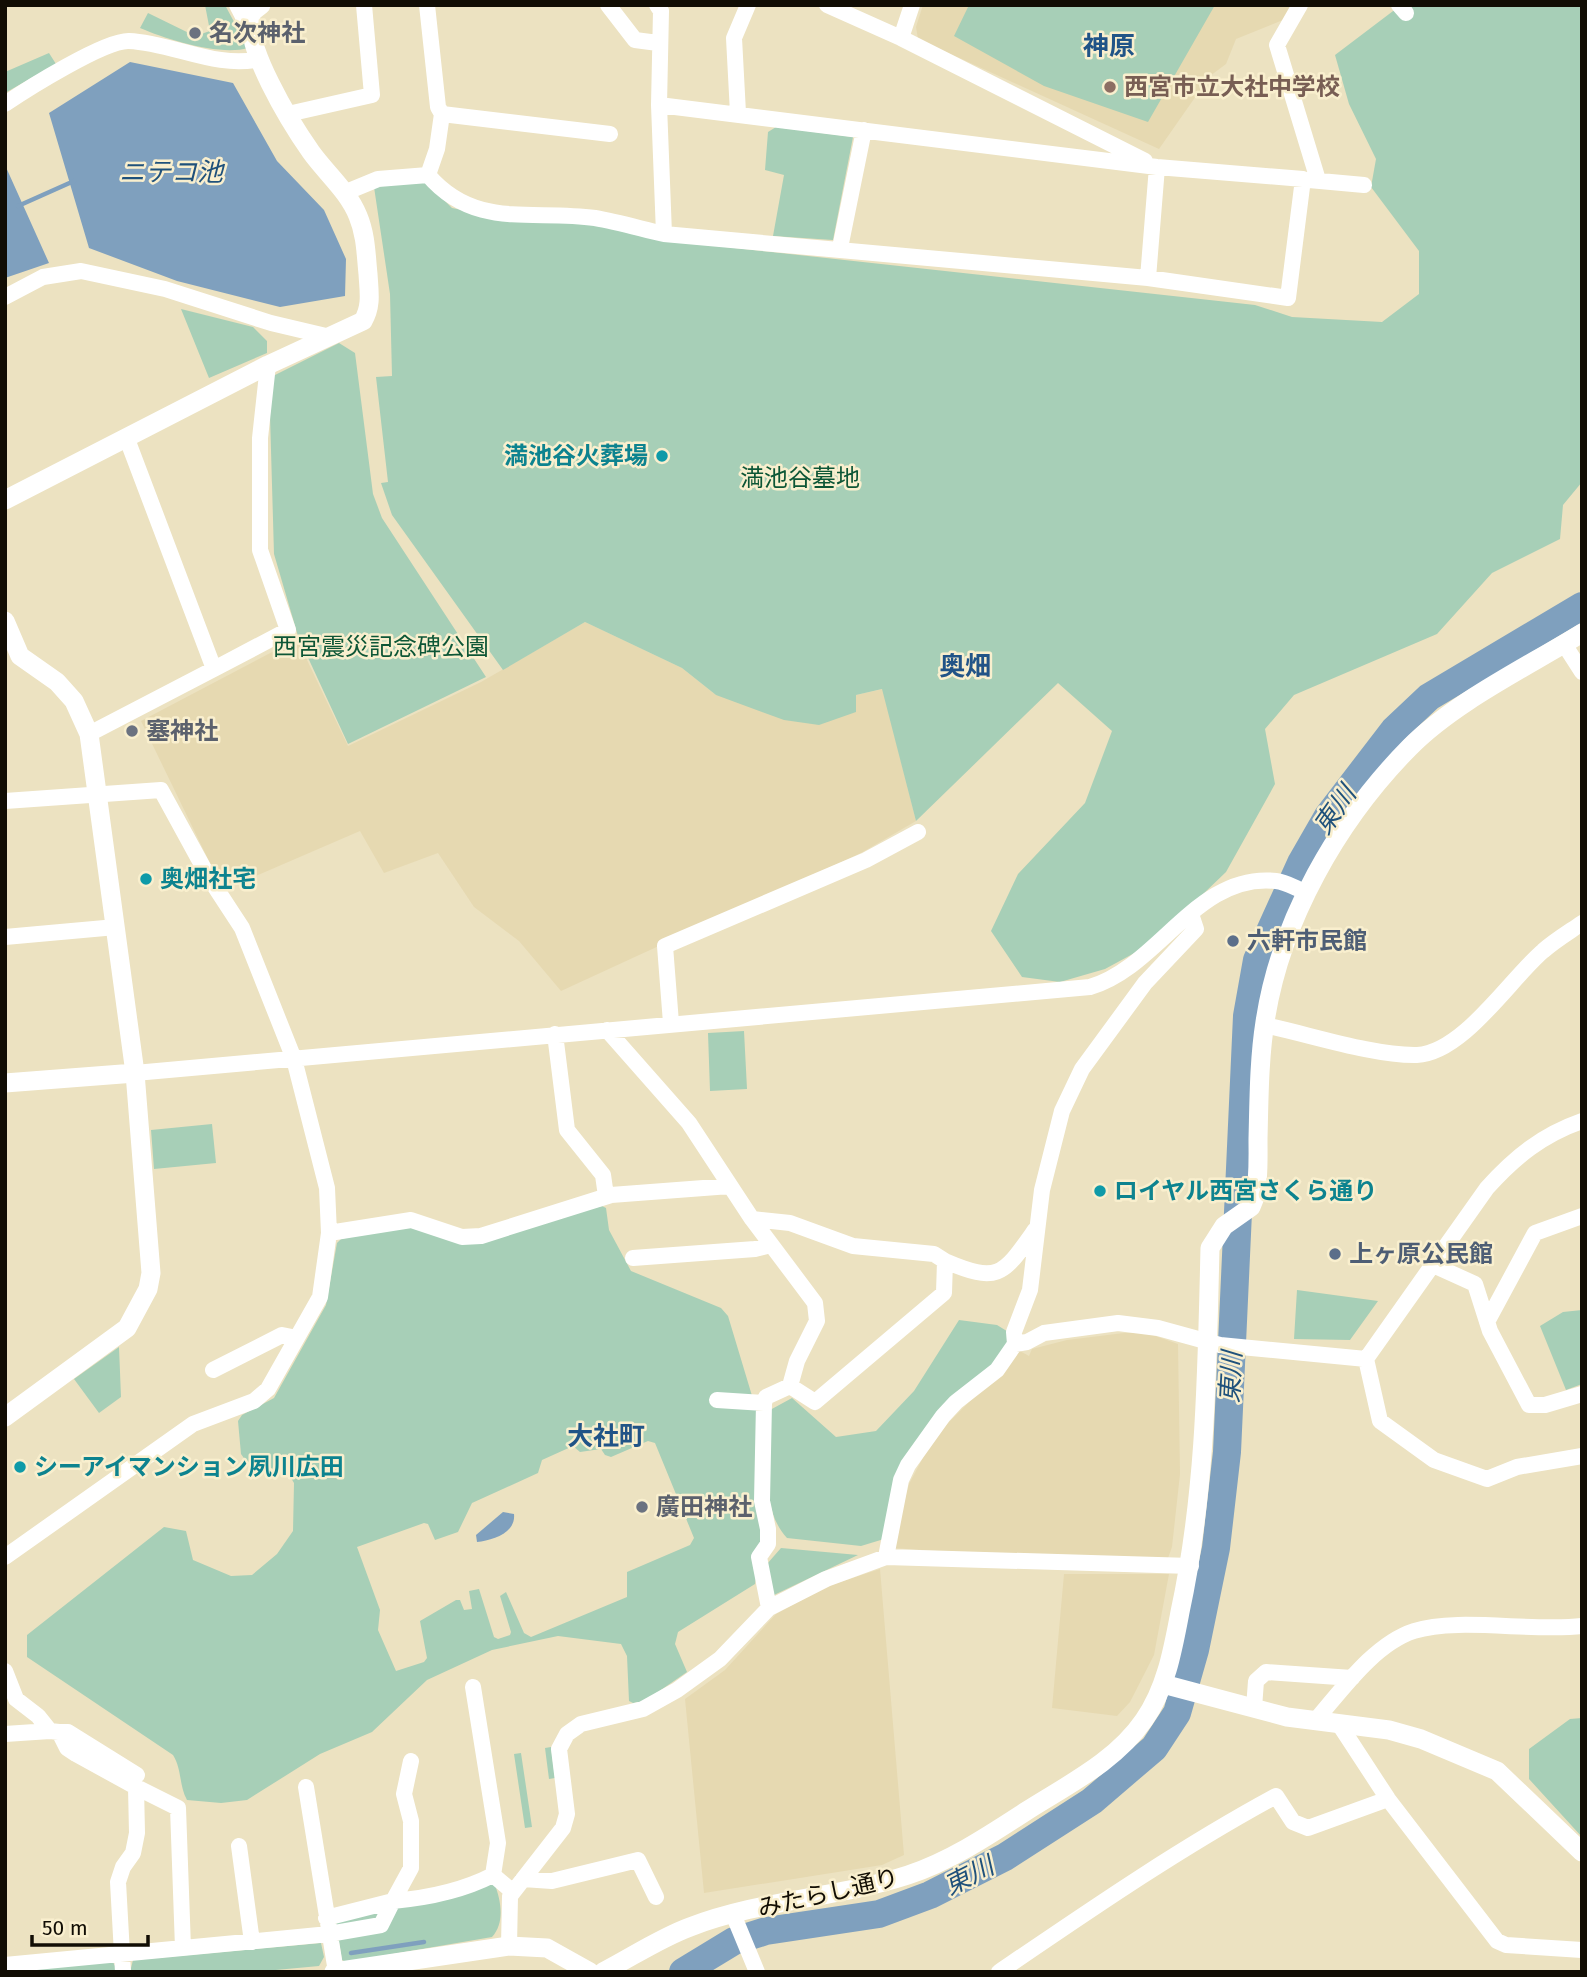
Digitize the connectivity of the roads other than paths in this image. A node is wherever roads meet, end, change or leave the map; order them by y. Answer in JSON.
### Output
{"nodes":[{"id":1,"x":237,"y":5,"type":"edge"},
{"id":2,"x":261,"y":5,"type":"edge"},
{"id":3,"x":364,"y":5,"type":"edge"},
{"id":4,"x":428,"y":5,"type":"edge"},
{"id":5,"x":608,"y":5,"type":"edge"},
{"id":6,"x":657,"y":5,"type":"edge"},
{"id":7,"x":748,"y":5,"type":"edge"},
{"id":8,"x":827,"y":5,"type":"edge"},
{"id":9,"x":912,"y":5,"type":"edge"},
{"id":10,"x":1300,"y":5,"type":"edge"},
{"id":11,"x":250,"y":30,"type":"junction"},
{"id":12,"x":901,"y":38,"type":"junction"},
{"id":13,"x":658,"y":43,"type":"junction"},
{"id":14,"x":260,"y":59,"type":"junction"},
{"id":15,"x":5,"y":104,"type":"edge"},
{"id":16,"x":659,"y":105,"type":"junction"},
{"id":17,"x":738,"y":113,"type":"junction"},
{"id":18,"x":288,"y":114,"type":"junction"},
{"id":19,"x":442,"y":114,"type":"junction"},
{"id":20,"x":864,"y":130,"type":"junction"},
{"id":21,"x":610,"y":134,"type":"dead end"},
{"id":22,"x":1157,"y":167,"type":"junction"},
{"id":23,"x":428,"y":175,"type":"junction"},
{"id":24,"x":1310,"y":180,"type":"junction"},
{"id":25,"x":1364,"y":185,"type":"dead end"},
{"id":26,"x":344,"y":193,"type":"junction"},
{"id":27,"x":664,"y":234,"type":"junction"},
{"id":28,"x":840,"y":248,"type":"junction"},
{"id":29,"x":1148,"y":278,"type":"junction"},
{"id":30,"x":5,"y":296,"type":"edge"},
{"id":31,"x":326,"y":336,"type":"junction"},
{"id":32,"x":268,"y":365,"type":"junction"},
{"id":33,"x":127,"y":439,"type":"junction"},
{"id":34,"x":5,"y":500,"type":"edge"},
{"id":35,"x":5,"y":621,"type":"edge"},
{"id":36,"x":1582,"y":633,"type":"edge"},
{"id":37,"x":1564,"y":644,"type":"junction"},
{"id":38,"x":13,"y":657,"type":"edge"},
{"id":39,"x":214,"y":669,"type":"junction"},
{"id":40,"x":1582,"y":672,"type":"edge"},
{"id":41,"x":89,"y":734,"type":"junction"},
{"id":42,"x":96,"y":793,"type":"junction"},
{"id":43,"x":5,"y":801,"type":"edge"},
{"id":44,"x":918,"y":832,"type":"dead end"},
{"id":45,"x":1294,"y":887,"type":"junction"},
{"id":46,"x":1191,"y":914,"type":"junction"},
{"id":47,"x":1582,"y":923,"type":"edge"},
{"id":48,"x":116,"y":928,"type":"junction"},
{"id":49,"x":5,"y":937,"type":"edge"},
{"id":50,"x":671,"y":1023,"type":"junction"},
{"id":51,"x":1264,"y":1025,"type":"junction"},
{"id":52,"x":607,"y":1030,"type":"junction"},
{"id":53,"x":555,"y":1034,"type":"junction"},
{"id":54,"x":294,"y":1059,"type":"junction"},
{"id":55,"x":135,"y":1073,"type":"junction"},
{"id":56,"x":5,"y":1083,"type":"edge"},
{"id":57,"x":1582,"y":1121,"type":"edge"},
{"id":58,"x":730,"y":1185,"type":"junction"},
{"id":59,"x":606,"y":1196,"type":"junction"},
{"id":60,"x":1582,"y":1216,"type":"edge"},
{"id":61,"x":752,"y":1219,"type":"junction"},
{"id":62,"x":1037,"y":1228,"type":"junction"},
{"id":63,"x":329,"y":1233,"type":"junction"},
{"id":64,"x":771,"y":1245,"type":"junction"},
{"id":65,"x":634,"y":1258,"type":"dead end"},
{"id":66,"x":945,"y":1261,"type":"junction"},
{"id":67,"x":1433,"y":1265,"type":"junction"},
{"id":68,"x":1487,"y":1322,"type":"junction"},
{"id":69,"x":297,"y":1338,"type":"junction"},
{"id":70,"x":1214,"y":1342,"type":"junction"},
{"id":71,"x":1015,"y":1344,"type":"junction"},
{"id":72,"x":1366,"y":1360,"type":"junction"},
{"id":73,"x":213,"y":1370,"type":"dead end"},
{"id":74,"x":790,"y":1385,"type":"junction"},
{"id":75,"x":1582,"y":1394,"type":"edge"},
{"id":76,"x":716,"y":1400,"type":"dead end"},
{"id":77,"x":764,"y":1403,"type":"junction"},
{"id":78,"x":5,"y":1417,"type":"edge"},
{"id":79,"x":1582,"y":1456,"type":"edge"},
{"id":80,"x":5,"y":1557,"type":"edge"},
{"id":81,"x":886,"y":1557,"type":"junction"},
{"id":82,"x":1191,"y":1566,"type":"junction"},
{"id":83,"x":769,"y":1608,"type":"junction"},
{"id":84,"x":1582,"y":1626,"type":"edge"},
{"id":85,"x":5,"y":1671,"type":"edge"},
{"id":86,"x":1352,"y":1678,"type":"junction"},
{"id":87,"x":1169,"y":1685,"type":"junction"},
{"id":88,"x":473,"y":1687,"type":"dead end"},
{"id":89,"x":1254,"y":1708,"type":"junction"},
{"id":90,"x":1315,"y":1721,"type":"junction"},
{"id":91,"x":1339,"y":1724,"type":"junction"},
{"id":92,"x":55,"y":1732,"type":"junction"},
{"id":93,"x":5,"y":1734,"type":"edge"},
{"id":94,"x":411,"y":1761,"type":"dead end"},
{"id":95,"x":137,"y":1781,"type":"junction"},
{"id":96,"x":306,"y":1787,"type":"dead end"},
{"id":97,"x":1388,"y":1799,"type":"junction"},
{"id":98,"x":240,"y":1846,"type":"dead end"},
{"id":99,"x":1582,"y":1852,"type":"edge"},
{"id":100,"x":493,"y":1875,"type":"junction"},
{"id":101,"x":518,"y":1886,"type":"junction"},
{"id":102,"x":656,"y":1897,"type":"dead end"},
{"id":103,"x":393,"y":1901,"type":"junction"},
{"id":104,"x":328,"y":1926,"type":"junction"},
{"id":105,"x":740,"y":1931,"type":"junction"},
{"id":106,"x":252,"y":1942,"type":"junction"},
{"id":107,"x":509,"y":1946,"type":"junction"},
{"id":108,"x":183,"y":1948,"type":"junction"},
{"id":109,"x":1582,"y":1950,"type":"edge"},
{"id":110,"x":122,"y":1964,"type":"edge"},
{"id":111,"x":5,"y":1965,"type":"edge"},
{"id":112,"x":335,"y":1972,"type":"edge"},
{"id":113,"x":590,"y":1972,"type":"edge"},
{"id":114,"x":603,"y":1972,"type":"edge"},
{"id":115,"x":757,"y":1972,"type":"edge"},
{"id":116,"x":999,"y":1972,"type":"edge"}],
"edges":[{"from":1,"to":11,"type":"street"},
{"from":2,"to":11,"type":"street"},
{"from":3,"to":18,"type":"street"},
{"from":4,"to":19,"type":"street"},
{"from":5,"to":13,"type":"street"},
{"from":6,"to":13,"type":"street"},
{"from":7,"to":17,"type":"street"},
{"from":8,"to":12,"type":"street"},
{"from":9,"to":12,"type":"street"},
{"from":10,"to":24,"type":"street"},
{"from":11,"to":14,"type":"street"},
{"from":12,"to":22,"type":"street"},
{"from":13,"to":16,"type":"street"},
{"from":14,"to":15,"type":"street"},
{"from":14,"to":18,"type":"street"},
{"from":16,"to":17,"type":"street"},
{"from":16,"to":27,"type":"street"},
{"from":17,"to":20,"type":"street"},
{"from":18,"to":26,"type":"street"},
{"from":19,"to":21,"type":"street"},
{"from":19,"to":23,"type":"street"},
{"from":20,"to":22,"type":"street"},
{"from":20,"to":28,"type":"street"},
{"from":22,"to":24,"type":"street"},
{"from":22,"to":29,"type":"street"},
{"from":23,"to":26,"type":"street"},
{"from":23,"to":27,"type":"street"},
{"from":24,"to":25,"type":"street"},
{"from":24,"to":29,"type":"street"},
{"from":26,"to":31,"type":"street"},
{"from":27,"to":28,"type":"street"},
{"from":28,"to":29,"type":"street"},
{"from":30,"to":31,"type":"street"},
{"from":31,"to":32,"type":"street"},
{"from":32,"to":33,"type":"street"},
{"from":32,"to":39,"type":"street"},
{"from":33,"to":34,"type":"street"},
{"from":33,"to":39,"type":"street"},
{"from":35,"to":38,"type":"street"},
{"from":36,"to":37,"type":"street"},
{"from":37,"to":40,"type":"street"},
{"from":37,"to":45,"type":"street"},
{"from":38,"to":41,"type":"street"},
{"from":39,"to":41,"type":"street"},
{"from":41,"to":42,"type":"street"},
{"from":42,"to":43,"type":"street"},
{"from":42,"to":48,"type":"street"},
{"from":42,"to":54,"type":"street"},
{"from":44,"to":50,"type":"street"},
{"from":45,"to":46,"type":"street"},
{"from":45,"to":51,"type":"street"},
{"from":46,"to":50,"type":"street"},
{"from":46,"to":62,"type":"street"},
{"from":47,"to":51,"type":"street"},
{"from":48,"to":49,"type":"street"},
{"from":48,"to":55,"type":"street"},
{"from":50,"to":52,"type":"street"},
{"from":51,"to":70,"type":"street","name":"みたらし通り"},
{"from":52,"to":53,"type":"street"},
{"from":52,"to":58,"type":"street"},
{"from":53,"to":54,"type":"street"},
{"from":53,"to":59,"type":"street"},
{"from":54,"to":55,"type":"street"},
{"from":54,"to":63,"type":"street"},
{"from":55,"to":56,"type":"street"},
{"from":55,"to":78,"type":"street"},
{"from":57,"to":67,"type":"street"},
{"from":58,"to":59,"type":"street"},
{"from":58,"to":61,"type":"street"},
{"from":59,"to":63,"type":"street"},
{"from":60,"to":68,"type":"street"},
{"from":61,"to":64,"type":"street"},
{"from":61,"to":66,"type":"street"},
{"from":62,"to":66,"type":"street"},
{"from":62,"to":71,"type":"street"},
{"from":63,"to":69,"type":"street"},
{"from":64,"to":65,"type":"street"},
{"from":64,"to":74,"type":"street"},
{"from":66,"to":74,"type":"street"},
{"from":67,"to":68,"type":"street"},
{"from":67,"to":72,"type":"street"},
{"from":68,"to":75,"type":"street"},
{"from":69,"to":73,"type":"street"},
{"from":69,"to":80,"type":"street"},
{"from":70,"to":71,"type":"street"},
{"from":70,"to":72,"type":"street"},
{"from":70,"to":82,"type":"street","name":"みたらし通り"},
{"from":71,"to":81,"type":"street"},
{"from":72,"to":79,"type":"street"},
{"from":74,"to":77,"type":"street"},
{"from":76,"to":77,"type":"street"},
{"from":77,"to":83,"type":"street"},
{"from":81,"to":82,"type":"street"},
{"from":81,"to":83,"type":"street"},
{"from":82,"to":87,"type":"street","name":"みたらし通り"},
{"from":83,"to":101,"type":"street"},
{"from":84,"to":86,"type":"street"},
{"from":85,"to":92,"type":"street"},
{"from":86,"to":89,"type":"street"},
{"from":86,"to":90,"type":"street"},
{"from":87,"to":89,"type":"street"},
{"from":87,"to":105,"type":"street","name":"みたらし通り"},
{"from":88,"to":100,"type":"street"},
{"from":89,"to":90,"type":"street"},
{"from":90,"to":91,"type":"street"},
{"from":91,"to":97,"type":"street"},
{"from":91,"to":99,"type":"street"},
{"from":92,"to":93,"type":"street"},
{"from":92,"to":95,"type":"street"},
{"from":94,"to":103,"type":"street"},
{"from":95,"to":108,"type":"street"},
{"from":95,"to":110,"type":"street"},
{"from":96,"to":104,"type":"street"},
{"from":97,"to":109,"type":"street"},
{"from":97,"to":116,"type":"street"},
{"from":98,"to":106,"type":"street"},
{"from":100,"to":101,"type":"street"},
{"from":100,"to":103,"type":"street"},
{"from":101,"to":102,"type":"street"},
{"from":101,"to":107,"type":"street"},
{"from":103,"to":104,"type":"street"},
{"from":104,"to":106,"type":"street"},
{"from":104,"to":112,"type":"street"},
{"from":105,"to":114,"type":"street","name":"みたらし通り"},
{"from":105,"to":115,"type":"street"},
{"from":106,"to":108,"type":"street"},
{"from":107,"to":112,"type":"street"},
{"from":107,"to":113,"type":"street"},
{"from":108,"to":110,"type":"street"},
{"from":110,"to":111,"type":"street"}]}
